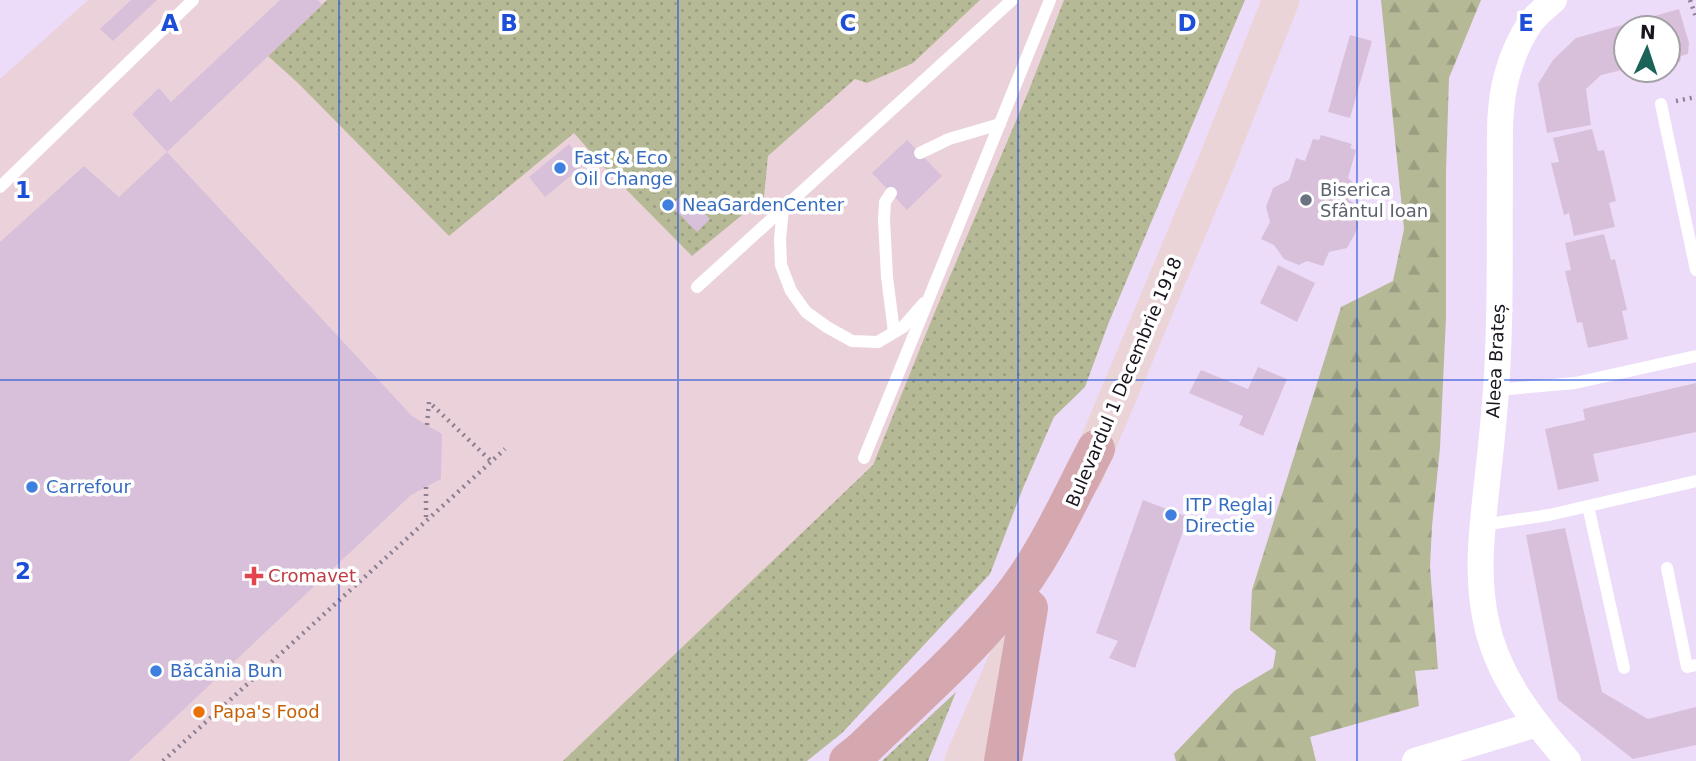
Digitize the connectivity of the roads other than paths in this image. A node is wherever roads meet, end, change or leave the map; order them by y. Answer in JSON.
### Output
{"nodes":[{"id":1,"x":193,"y":0,"type":"edge"},
{"id":2,"x":1012,"y":0,"type":"edge"},
{"id":3,"x":1050,"y":0,"type":"edge"},
{"id":4,"x":1280,"y":0,"type":"edge"},
{"id":5,"x":1554,"y":0,"type":"edge"},
{"id":6,"x":1661,"y":104,"type":"dead end"},
{"id":7,"x":1000,"y":124,"type":"junction"},
{"id":8,"x":920,"y":153,"type":"dead end"},
{"id":9,"x":0,"y":187,"type":"edge"},
{"id":10,"x":891,"y":193,"type":"dead end"},
{"id":11,"x":783,"y":209,"type":"junction"},
{"id":12,"x":1696,"y":270,"type":"edge"},
{"id":13,"x":697,"y":287,"type":"dead end"},
{"id":14,"x":932,"y":293,"type":"junction"},
{"id":15,"x":894,"y":332,"type":"junction"},
{"id":16,"x":1696,"y":356,"type":"edge"},
{"id":17,"x":1497,"y":390,"type":"junction"},
{"id":18,"x":1096,"y":449,"type":"junction"},
{"id":19,"x":864,"y":458,"type":"dead end"},
{"id":20,"x":1696,"y":481,"type":"edge"},
{"id":21,"x":1588,"y":506,"type":"junction"},
{"id":22,"x":1482,"y":524,"type":"junction"},
{"id":23,"x":1667,"y":568,"type":"dead end"},
{"id":24,"x":1029,"y":608,"type":"junction"},
{"id":25,"x":1696,"y":665,"type":"edge"},
{"id":26,"x":1624,"y":668,"type":"dead end"},
{"id":27,"x":1537,"y":724,"type":"junction"},
{"id":28,"x":848,"y":761,"type":"edge"},
{"id":29,"x":963,"y":761,"type":"edge"},
{"id":30,"x":1003,"y":761,"type":"edge"},
{"id":31,"x":1415,"y":761,"type":"edge"},
{"id":32,"x":1568,"y":761,"type":"edge"}],
"edges":[{"from":1,"to":9,"type":"lane"},
{"from":2,"to":11,"type":"lane"},
{"from":3,"to":7,"type":"lane"},
{"from":4,"to":18,"type":"main road","name":"Bulevardul 1 Decembrie 1918"},
{"from":5,"to":17,"type":"street","name":"Aleea Brateș"},
{"from":6,"to":12,"type":"lane"},
{"from":7,"to":8,"type":"lane"},
{"from":7,"to":14,"type":"lane"},
{"from":10,"to":15,"type":"lane"},
{"from":11,"to":13,"type":"lane"},
{"from":11,"to":15,"type":"lane"},
{"from":14,"to":15,"type":"lane"},
{"from":14,"to":19,"type":"lane"},
{"from":16,"to":17,"type":"lane"},
{"from":17,"to":22,"type":"street","name":"Aleea Brateș"},
{"from":18,"to":24,"type":"main road","name":"Bulevardul 1 Decembrie 1918"},
{"from":18,"to":28,"type":"main road"},
{"from":20,"to":21,"type":"lane"},
{"from":21,"to":22,"type":"lane"},
{"from":21,"to":26,"type":"lane"},
{"from":22,"to":27,"type":"street","name":"Aleea Brateș"},
{"from":23,"to":25,"type":"lane"},
{"from":24,"to":29,"type":"main road","name":"Bulevardul 1 Decembrie 1918"},
{"from":24,"to":30,"type":"main road"},
{"from":27,"to":31,"type":"street"},
{"from":27,"to":32,"type":"street","name":"Aleea Brateș"}]}
